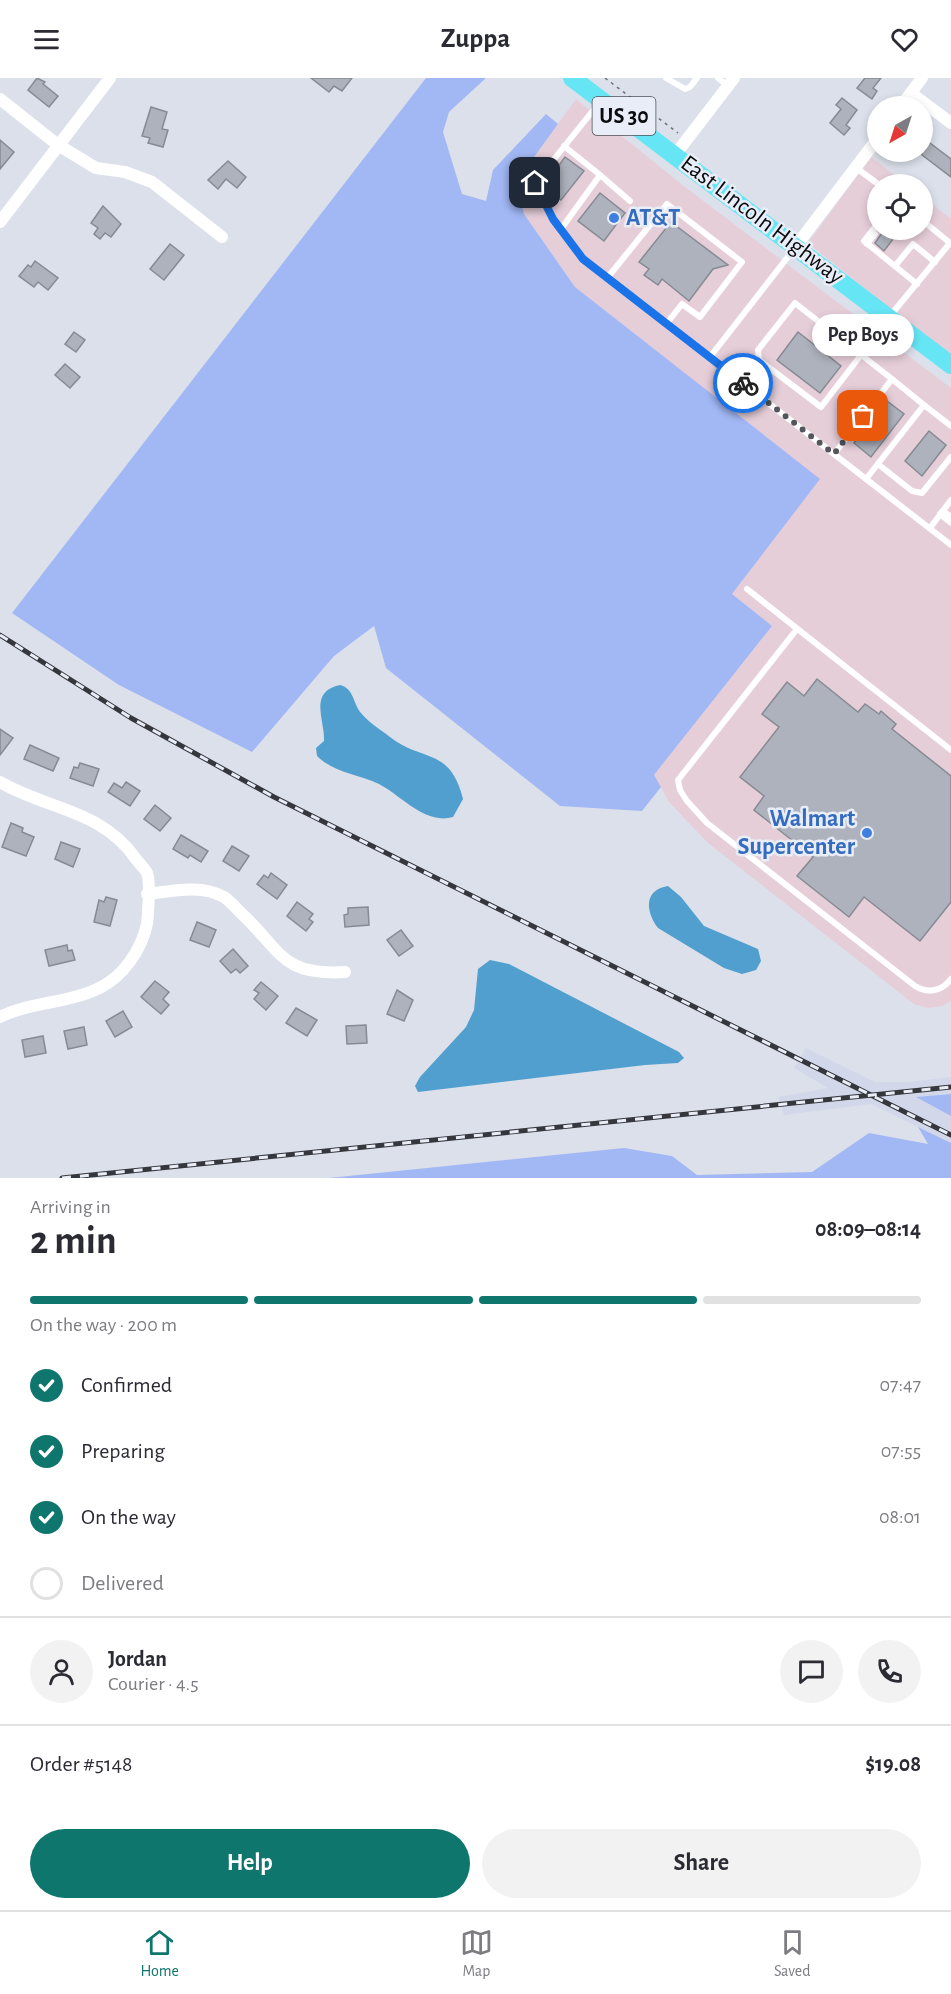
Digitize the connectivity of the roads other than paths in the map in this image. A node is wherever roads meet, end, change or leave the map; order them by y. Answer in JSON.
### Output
{"nodes":[{"id":1,"x":110,"y":78,"type":"edge"},
{"id":2,"x":572,"y":78,"type":"edge"},
{"id":3,"x":666,"y":78,"type":"edge"},
{"id":4,"x":697,"y":78,"type":"edge"},
{"id":5,"x":922,"y":78,"type":"edge"},
{"id":6,"x":727,"y":81,"type":"edge"},
{"id":7,"x":911,"y":93,"type":"junction"},
{"id":8,"x":909,"y":96,"type":"edge"},
{"id":9,"x":0,"y":99,"type":"edge"},
{"id":10,"x":602,"y":100,"type":"junction"},
{"id":11,"x":951,"y":123,"type":"edge"},
{"id":12,"x":58,"y":145,"type":"junction"},
{"id":13,"x":564,"y":146,"type":"junction"},
{"id":14,"x":867,"y":152,"type":"edge"},
{"id":15,"x":675,"y":155,"type":"junction"},
{"id":16,"x":855,"y":167,"type":"junction"},
{"id":17,"x":600,"y":175,"type":"junction"},
{"id":18,"x":867,"y":176,"type":"edge"},
{"id":19,"x":630,"y":201,"type":"dead end"},
{"id":20,"x":0,"y":222,"type":"edge"},
{"id":21,"x":561,"y":229,"type":"junction"},
{"id":22,"x":933,"y":229,"type":"edge"},
{"id":23,"x":222,"y":237,"type":"dead end"},
{"id":24,"x":867,"y":237,"type":"edge"},
{"id":25,"x":870,"y":240,"type":"edge"},
{"id":26,"x":950,"y":243,"type":"edge"},
{"id":27,"x":867,"y":244,"type":"junction"},
{"id":28,"x":796,"y":246,"type":"junction"},
{"id":29,"x":935,"y":262,"type":"junction"},
{"id":30,"x":895,"y":266,"type":"junction"},
{"id":31,"x":608,"y":277,"type":"junction"},
{"id":32,"x":917,"y":284,"type":"junction"},
{"id":33,"x":890,"y":316,"type":"junction"},
{"id":34,"x":667,"y":323,"type":"junction"},
{"id":35,"x":861,"y":355,"type":"junction"},
{"id":36,"x":710,"y":357,"type":"junction"},
{"id":37,"x":759,"y":360,"type":"junction"},
{"id":38,"x":951,"y":365,"type":"edge"},
{"id":39,"x":892,"y":379,"type":"junction"},
{"id":40,"x":742,"y":382,"type":"junction"},
{"id":41,"x":924,"y":405,"type":"junction"},
{"id":42,"x":951,"y":426,"type":"edge"},
{"id":43,"x":834,"y":454,"type":"junction"},
{"id":44,"x":951,"y":457,"type":"edge"},
{"id":45,"x":878,"y":464,"type":"junction"},
{"id":46,"x":866,"y":479,"type":"junction"},
{"id":47,"x":947,"y":507,"type":"edge"},
{"id":48,"x":951,"y":518,"type":"edge"},
{"id":49,"x":951,"y":523,"type":"edge"},
{"id":50,"x":930,"y":528,"type":"junction"},
{"id":51,"x":951,"y":545,"type":"edge"},
{"id":52,"x":747,"y":589,"type":"dead end"},
{"id":53,"x":797,"y":629,"type":"junction"},
{"id":54,"x":951,"y":750,"type":"edge"},
{"id":55,"x":0,"y":782,"type":"edge"},
{"id":56,"x":147,"y":894,"type":"junction"},
{"id":57,"x":345,"y":972,"type":"dead end"},
{"id":58,"x":951,"y":979,"type":"edge"},
{"id":59,"x":0,"y":1017,"type":"edge"}],
"edges":[{"from":1,"to":12,"type":"street"},
{"from":2,"to":10,"type":"main road","name":"East Lincoln Highway","number":"US 30"},
{"from":3,"to":4,"type":"lane"},
{"from":5,"to":7,"type":"street"},
{"from":6,"to":15,"type":"street"},
{"from":7,"to":8,"type":"street"},
{"from":7,"to":11,"type":"street"},
{"from":9,"to":12,"type":"street"},
{"from":10,"to":13,"type":"lane"},
{"from":10,"to":15,"type":"main road","name":"East Lincoln Highway","number":"US 30"},
{"from":12,"to":20,"type":"street"},
{"from":12,"to":23,"type":"street"},
{"from":13,"to":17,"type":"lane"},
{"from":13,"to":21,"type":"lane"},
{"from":14,"to":16,"type":"street"},
{"from":15,"to":28,"type":"main road","name":"East Lincoln Highway","number":"US 30"},
{"from":16,"to":18,"type":"lane"},
{"from":16,"to":28,"type":"street"},
{"from":17,"to":19,"type":"lane"},
{"from":17,"to":21,"type":"lane"},
{"from":21,"to":31,"type":"lane"},
{"from":22,"to":26,"type":"lane"},
{"from":24,"to":27,"type":"lane"},
{"from":25,"to":27,"type":"lane"},
{"from":26,"to":29,"type":"lane"},
{"from":27,"to":30,"type":"lane"},
{"from":28,"to":33,"type":"main road","name":"East Lincoln Highway","number":"US 30"},
{"from":28,"to":36,"type":"lane"},
{"from":29,"to":30,"type":"lane"},
{"from":29,"to":32,"type":"lane"},
{"from":30,"to":32,"type":"lane"},
{"from":31,"to":34,"type":"lane"},
{"from":31,"to":34,"type":"lane"},
{"from":32,"to":33,"type":"lane"},
{"from":33,"to":38,"type":"main road","name":"East Lincoln Highway","number":"US 30"},
{"from":34,"to":36,"type":"lane"},
{"from":35,"to":37,"type":"lane"},
{"from":35,"to":37,"type":"lane"},
{"from":35,"to":39,"type":"lane"},
{"from":36,"to":40,"type":"lane"},
{"from":37,"to":40,"type":"lane"},
{"from":39,"to":41,"type":"lane"},
{"from":39,"to":43,"type":"lane"},
{"from":40,"to":43,"type":"lane"},
{"from":41,"to":42,"type":"lane"},
{"from":41,"to":45,"type":"lane"},
{"from":43,"to":46,"type":"lane"},
{"from":44,"to":45,"type":"lane"},
{"from":45,"to":46,"type":"lane"},
{"from":46,"to":50,"type":"lane"},
{"from":47,"to":48,"type":"lane"},
{"from":47,"to":49,"type":"lane"},
{"from":47,"to":50,"type":"lane"},
{"from":50,"to":51,"type":"lane"},
{"from":52,"to":53,"type":"lane"},
{"from":53,"to":54,"type":"lane"},
{"from":53,"to":58,"type":"lane"},
{"from":55,"to":56,"type":"street"},
{"from":56,"to":57,"type":"street"},
{"from":56,"to":59,"type":"street"}]}
